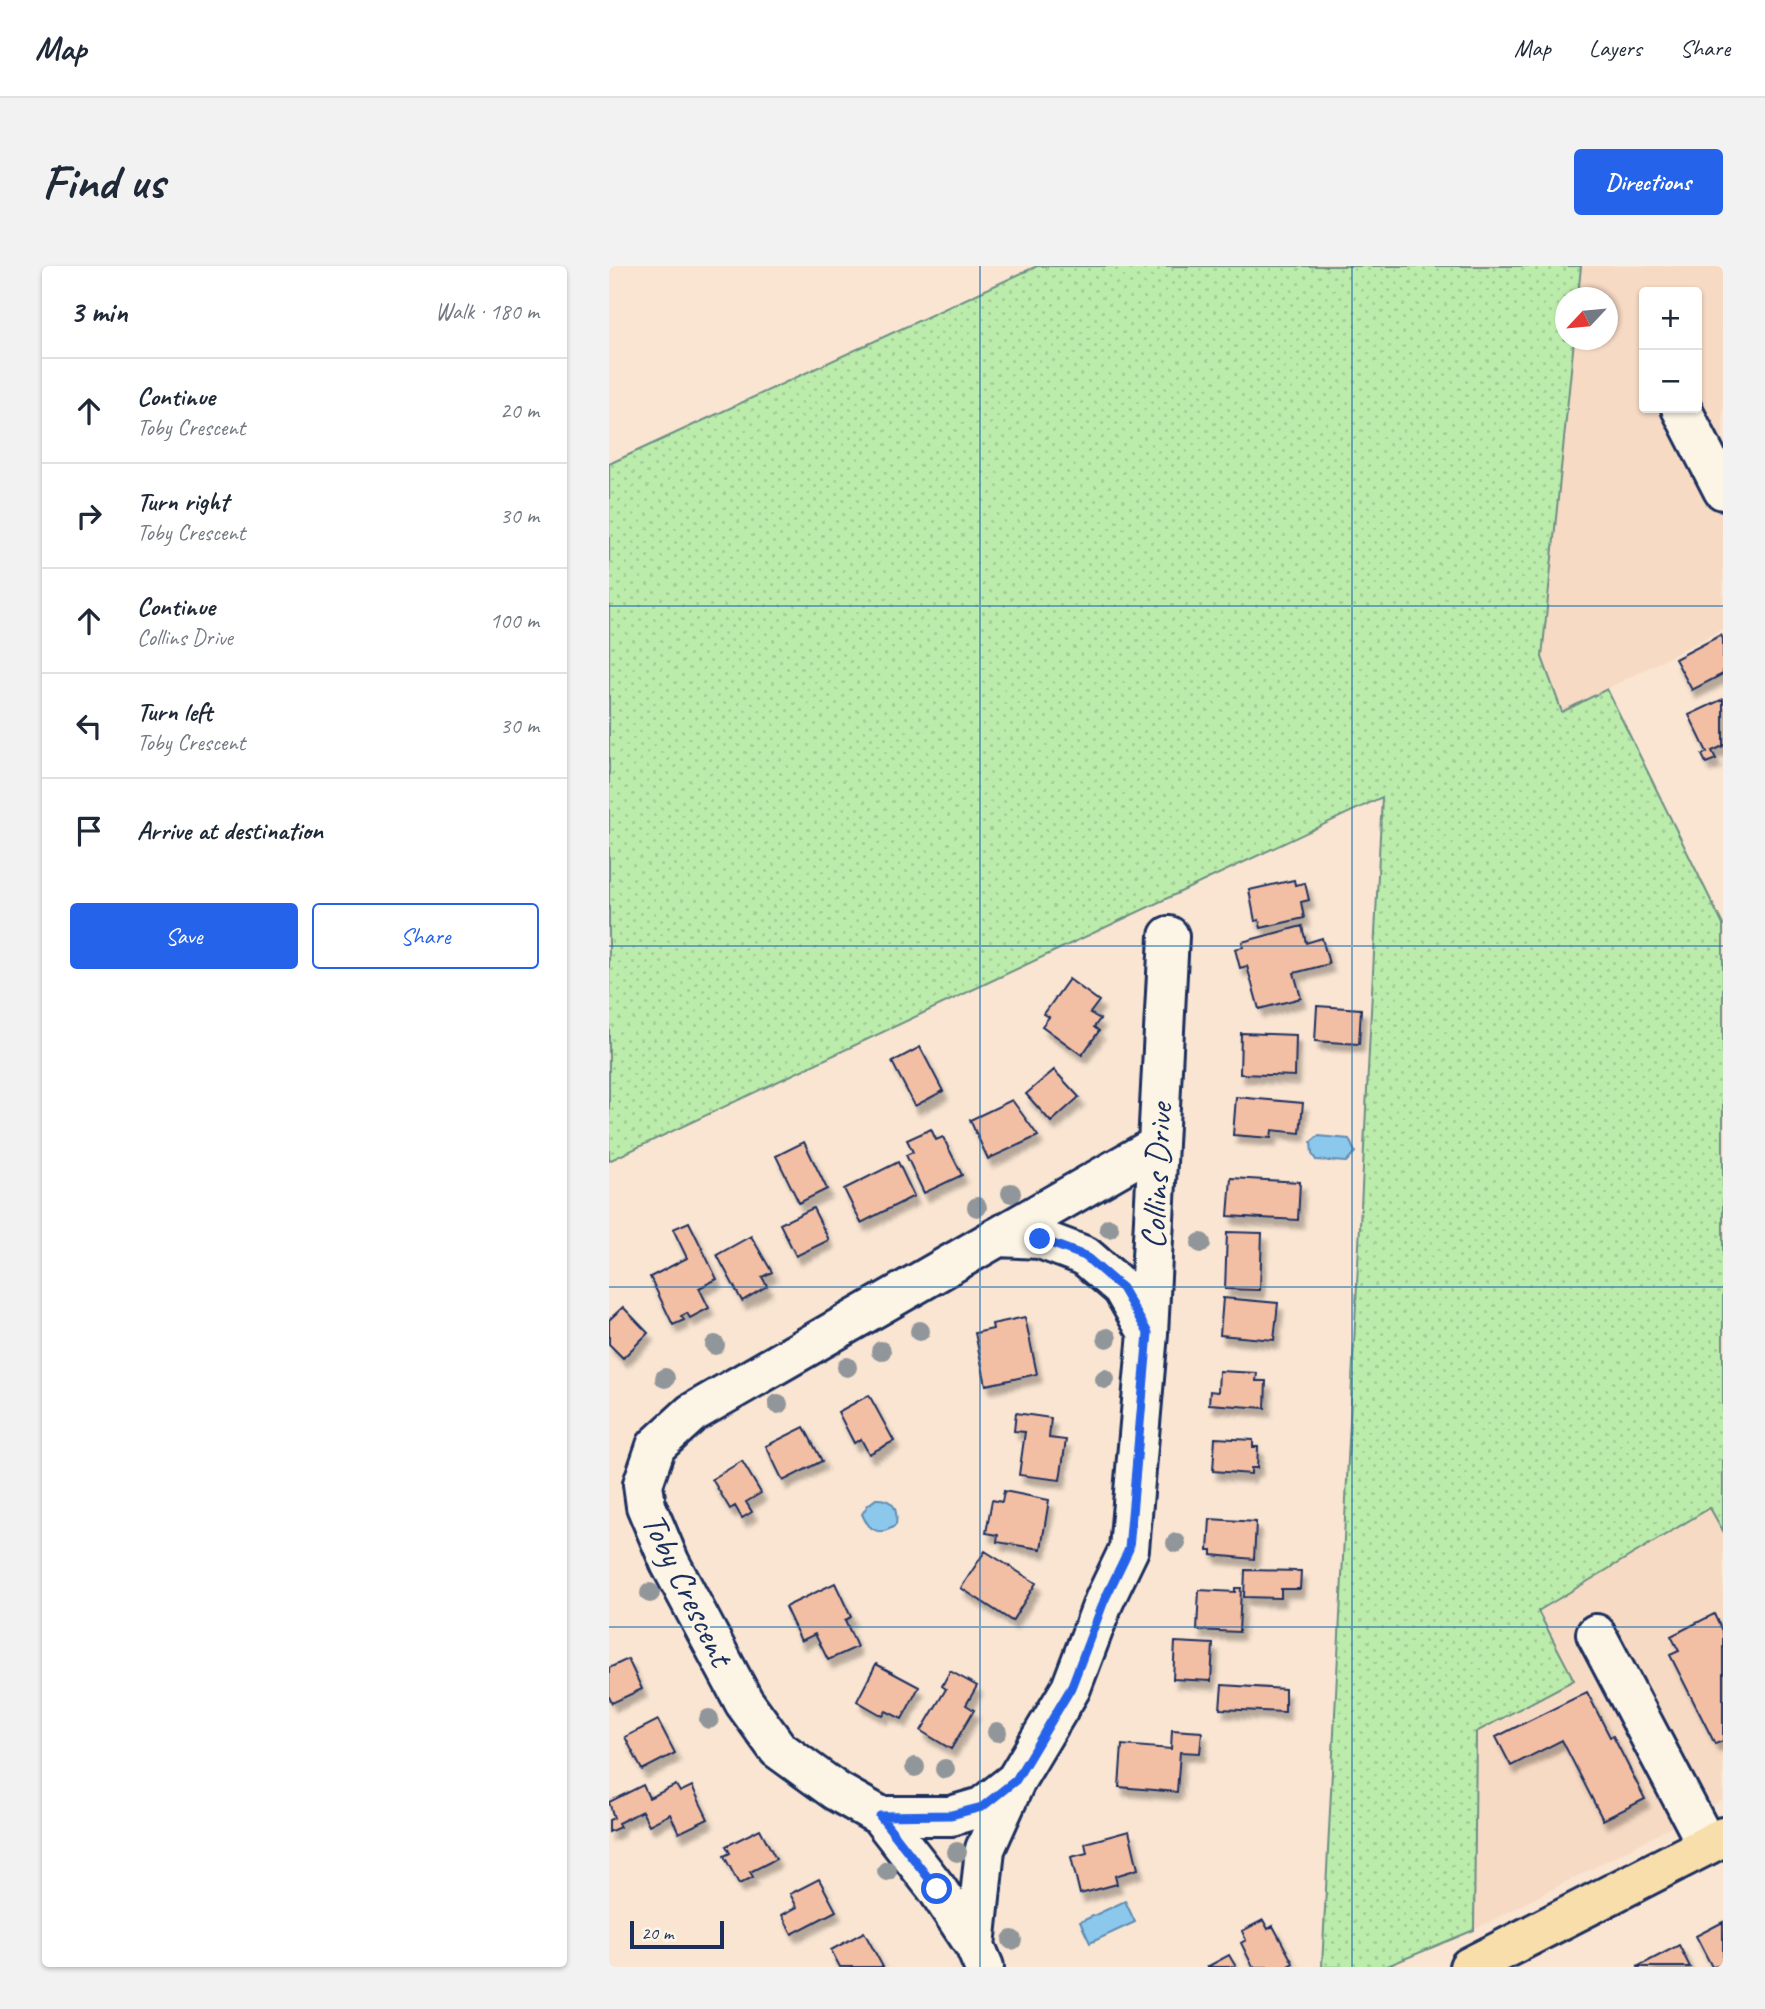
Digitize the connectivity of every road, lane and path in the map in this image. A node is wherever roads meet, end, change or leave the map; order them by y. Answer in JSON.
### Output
{"nodes":[{"id":1,"x":1684,"y":413,"type":"edge"},
{"id":2,"x":1723,"y":490,"type":"edge"},
{"id":3,"x":1169,"y":936,"type":"dead end"},
{"id":4,"x":1158,"y":1145,"type":"junction"},
{"id":5,"x":998,"y":1237,"type":"junction"},
{"id":6,"x":1148,"y":1333,"type":"junction"},
{"id":7,"x":1596,"y":1634,"type":"dead end"},
{"id":8,"x":1016,"y":1780,"type":"junction"},
{"id":9,"x":880,"y":1816,"type":"junction"},
{"id":10,"x":1715,"y":1841,"type":"edge"},
{"id":11,"x":979,"y":1957,"type":"edge"},
{"id":12,"x":1469,"y":1967,"type":"edge"}],
"edges":[{"from":1,"to":2,"type":"street"},
{"from":3,"to":4,"type":"street","name":"Collins Drive"},
{"from":4,"to":5,"type":"street","name":"Toby Crescent"},
{"from":4,"to":6,"type":"street","name":"Collins Drive"},
{"from":5,"to":6,"type":"street"},
{"from":5,"to":9,"type":"street","name":"Toby Crescent"},
{"from":6,"to":8,"type":"street","name":"Collins Drive"},
{"from":7,"to":10,"type":"street"},
{"from":8,"to":9,"type":"street"},
{"from":8,"to":11,"type":"street","name":"Collins Drive"},
{"from":9,"to":11,"type":"street","name":"Toby Crescent"},
{"from":10,"to":12,"type":"main road"}]}
